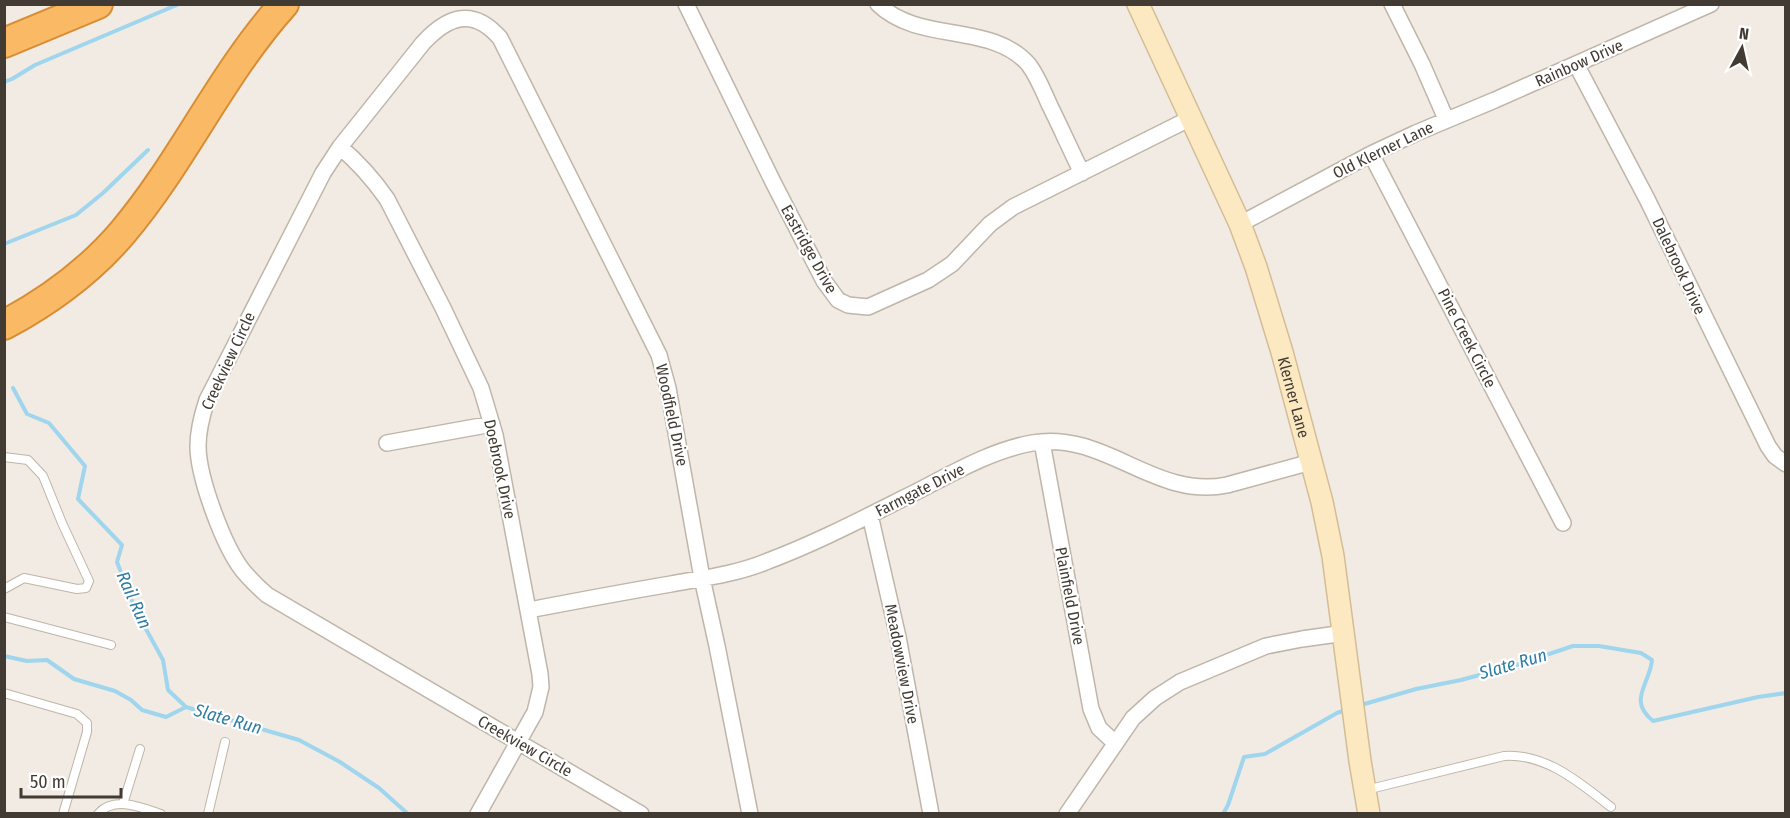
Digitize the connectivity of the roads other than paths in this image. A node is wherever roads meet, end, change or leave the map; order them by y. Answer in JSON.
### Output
{"nodes":[{"id":1,"x":98,"y":4,"type":"edge"},
{"id":2,"x":284,"y":4,"type":"edge"},
{"id":3,"x":686,"y":4,"type":"edge"},
{"id":4,"x":878,"y":4,"type":"edge"},
{"id":5,"x":1138,"y":4,"type":"edge"},
{"id":6,"x":1392,"y":4,"type":"edge"},
{"id":7,"x":1711,"y":4,"type":"edge"},
{"id":8,"x":445,"y":23,"type":"joint"},
{"id":9,"x":4,"y":43,"type":"edge"},
{"id":10,"x":1576,"y":64,"type":"junction"},
{"id":11,"x":1191,"y":117,"type":"junction"},
{"id":12,"x":1446,"y":119,"type":"junction"},
{"id":13,"x":340,"y":147,"type":"junction"},
{"id":14,"x":1371,"y":154,"type":"junction"},
{"id":15,"x":1082,"y":173,"type":"junction"},
{"id":16,"x":1240,"y":224,"type":"junction"},
{"id":17,"x":4,"y":325,"type":"edge"},
{"id":18,"x":492,"y":424,"type":"junction"},
{"id":19,"x":1042,"y":442,"type":"junction"},
{"id":20,"x":387,"y":443,"type":"dead end"},
{"id":21,"x":4,"y":456,"type":"edge"},
{"id":22,"x":1311,"y":462,"type":"junction"},
{"id":23,"x":1785,"y":464,"type":"edge"},
{"id":24,"x":870,"y":515,"type":"junction"},
{"id":25,"x":1563,"y":523,"type":"dead end"},
{"id":26,"x":702,"y":578,"type":"junction"},
{"id":27,"x":4,"y":589,"type":"edge"},
{"id":28,"x":529,"y":610,"type":"junction"},
{"id":29,"x":4,"y":617,"type":"edge"},
{"id":30,"x":1345,"y":633,"type":"junction"},
{"id":31,"x":111,"y":645,"type":"dead end"},
{"id":32,"x":4,"y":693,"type":"edge"},
{"id":33,"x":225,"y":742,"type":"dead end"},
{"id":34,"x":517,"y":742,"type":"junction"},
{"id":35,"x":1114,"y":743,"type":"junction"},
{"id":36,"x":140,"y":749,"type":"dead end"},
{"id":37,"x":1365,"y":790,"type":"junction"},
{"id":38,"x":123,"y":804,"type":"junction"},
{"id":39,"x":1611,"y":807,"type":"dead end"},
{"id":40,"x":63,"y":813,"type":"edge"},
{"id":41,"x":98,"y":813,"type":"edge"},
{"id":42,"x":161,"y":813,"type":"edge"},
{"id":43,"x":208,"y":813,"type":"edge"},
{"id":44,"x":477,"y":813,"type":"edge"},
{"id":45,"x":641,"y":813,"type":"edge"},
{"id":46,"x":750,"y":813,"type":"edge"},
{"id":47,"x":932,"y":813,"type":"edge"},
{"id":48,"x":1067,"y":813,"type":"edge"},
{"id":49,"x":1369,"y":813,"type":"edge"}],
"edges":[{"from":1,"to":9,"type":"highway"},
{"from":2,"to":17,"type":"highway"},
{"from":3,"to":15,"type":"street","name":"Eastridge Drive"},
{"from":4,"to":15,"type":"street"},
{"from":5,"to":11,"type":"street","name":"Klerner Lane"},
{"from":6,"to":12,"type":"street","name":"Old Klerner Lane"},
{"from":7,"to":10,"type":"street","name":"Rainbow Drive"},
{"from":8,"to":13,"type":"street","name":"Creekview Circle"},
{"from":8,"to":26,"type":"street","name":"Woodfield Drive"},
{"from":10,"to":12,"type":"street","name":"Rainbow Drive"},
{"from":10,"to":23,"type":"street","name":"Dalebrook Drive"},
{"from":11,"to":15,"type":"street","name":"Eastridge Drive"},
{"from":11,"to":16,"type":"street","name":"Klerner Lane"},
{"from":12,"to":14,"type":"street","name":"Old Klerner Lane"},
{"from":13,"to":18,"type":"street","name":"Doebrook Drive"},
{"from":13,"to":34,"type":"street","name":"Creekview Circle"},
{"from":14,"to":16,"type":"street","name":"Old Klerner Lane"},
{"from":14,"to":25,"type":"street","name":"Pine Creek Circle"},
{"from":16,"to":22,"type":"street","name":"Klerner Lane"},
{"from":18,"to":20,"type":"street"},
{"from":18,"to":28,"type":"street","name":"Doebrook Drive"},
{"from":19,"to":22,"type":"street","name":"Farmgate Drive"},
{"from":19,"to":24,"type":"street","name":"Farmgate Drive"},
{"from":19,"to":35,"type":"street","name":"Plainfield Drive"},
{"from":21,"to":27,"type":"lane"},
{"from":22,"to":30,"type":"street","name":"Klerner Lane"},
{"from":24,"to":26,"type":"street","name":"Farmgate Drive"},
{"from":24,"to":47,"type":"street","name":"Meadowview Drive"},
{"from":26,"to":28,"type":"street","name":"Farmgate Drive"},
{"from":26,"to":46,"type":"street","name":"Woodfield Drive"},
{"from":28,"to":34,"type":"street","name":"Doebrook Drive"},
{"from":29,"to":31,"type":"lane"},
{"from":30,"to":35,"type":"street"},
{"from":30,"to":37,"type":"street","name":"Klerner Lane"},
{"from":32,"to":40,"type":"lane"},
{"from":33,"to":43,"type":"lane"},
{"from":34,"to":44,"type":"street","name":"Doebrook Drive"},
{"from":34,"to":45,"type":"street","name":"Creekview Circle"},
{"from":35,"to":48,"type":"street"},
{"from":36,"to":38,"type":"lane"},
{"from":37,"to":39,"type":"lane"},
{"from":37,"to":49,"type":"street","name":"Klerner Lane"},
{"from":38,"to":41,"type":"lane"},
{"from":38,"to":42,"type":"lane"}]}
